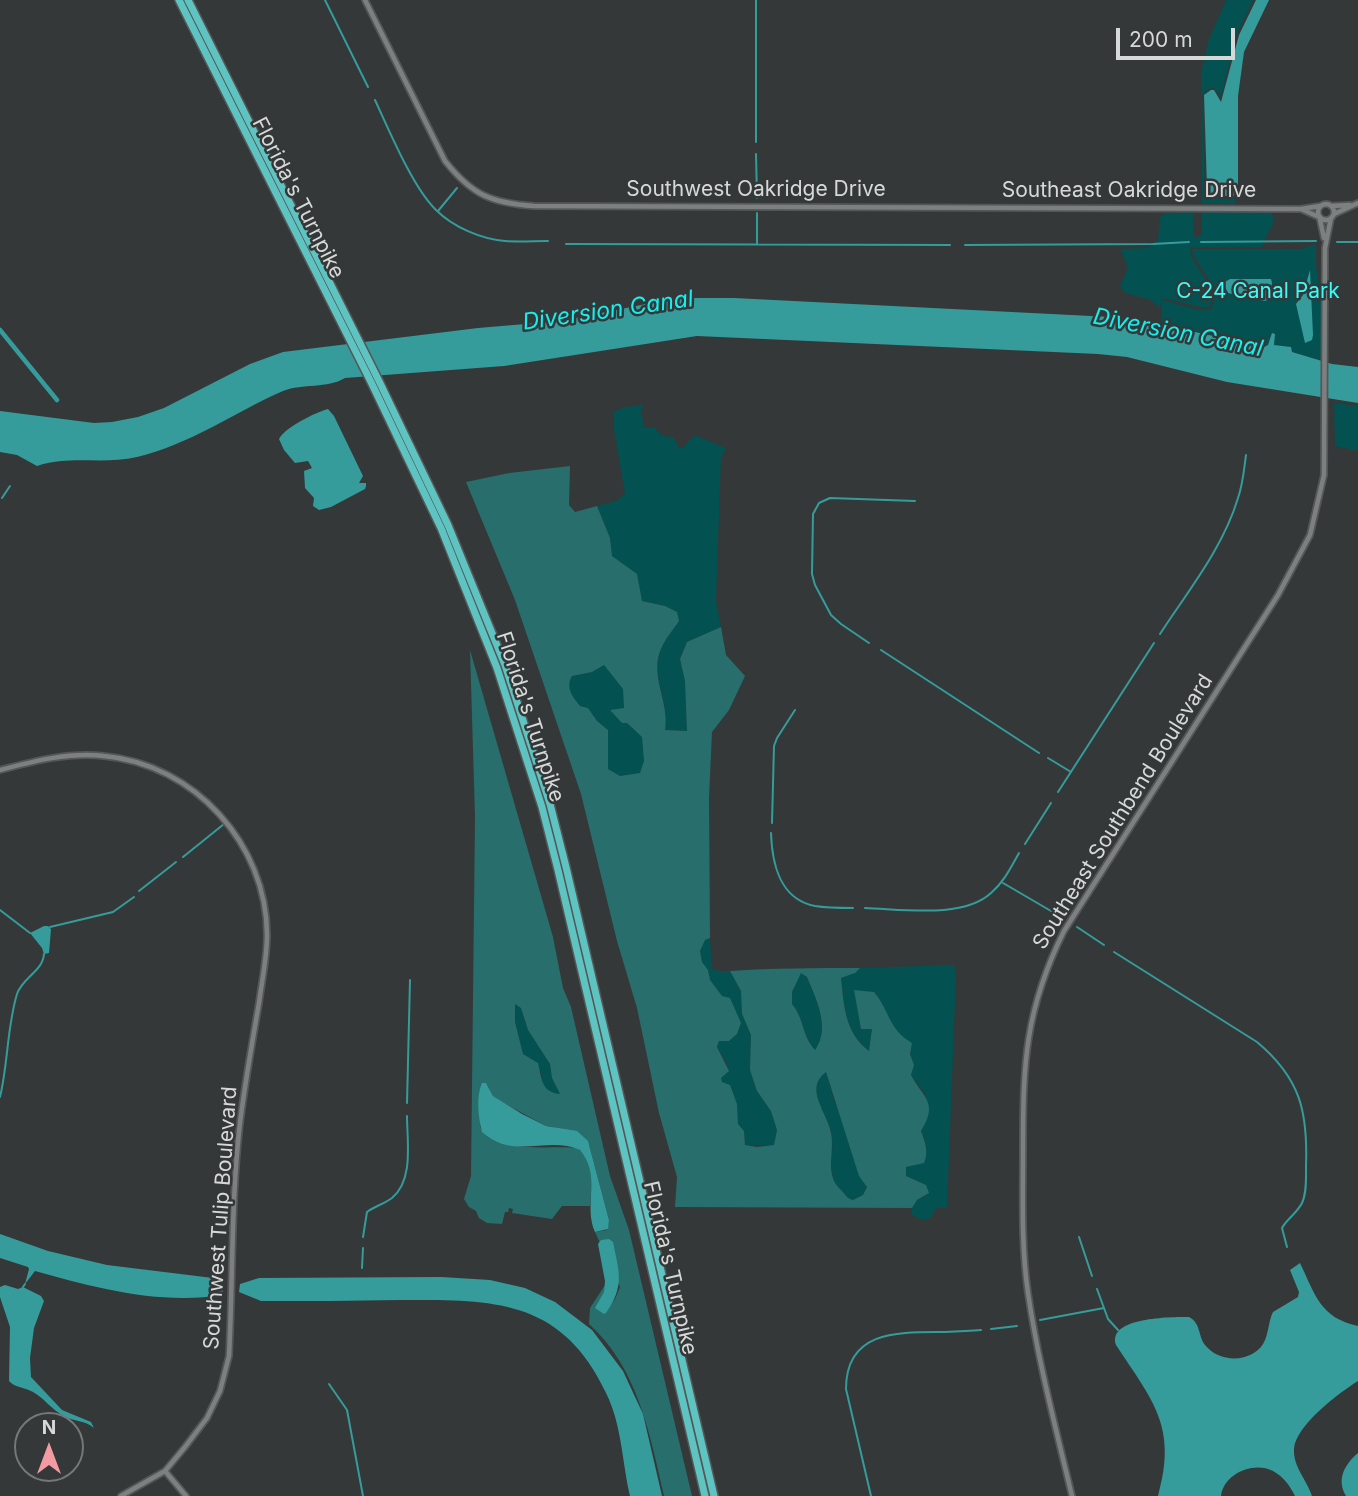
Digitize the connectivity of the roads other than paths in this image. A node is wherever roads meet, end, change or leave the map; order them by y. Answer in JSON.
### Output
{"nodes":[{"id":1,"x":179,"y":0,"type":"edge"},
{"id":2,"x":188,"y":0,"type":"edge"},
{"id":3,"x":365,"y":0,"type":"edge"},
{"id":4,"x":1356,"y":204,"type":"edge"},
{"id":5,"x":957,"y":206,"type":"joint"},
{"id":6,"x":1320,"y":206,"type":"junction"},
{"id":7,"x":1331,"y":206,"type":"junction"},
{"id":8,"x":1300,"y":208,"type":"junction"},
{"id":9,"x":1333,"y":216,"type":"junction"},
{"id":10,"x":1320,"y":218,"type":"junction"},
{"id":11,"x":1325,"y":246,"type":"junction"},
{"id":12,"x":351,"y":334,"type":"junction"},
{"id":13,"x":375,"y":381,"type":"junction"},
{"id":14,"x":0,"y":770,"type":"edge"},
{"id":15,"x":165,"y":1471,"type":"junction"},
{"id":16,"x":121,"y":1496,"type":"edge"},
{"id":17,"x":186,"y":1496,"type":"edge"},
{"id":18,"x":705,"y":1496,"type":"edge"},
{"id":19,"x":714,"y":1496,"type":"edge"},
{"id":20,"x":1072,"y":1496,"type":"edge"}],
"edges":[{"from":1,"to":12,"type":"highway","name":"Florida's Turnpike"},
{"from":2,"to":12,"type":"highway","name":"Florida's Turnpike"},
{"from":3,"to":5,"type":"street","name":"Southwest Oakridge Drive"},
{"from":4,"to":7,"type":"street"},
{"from":4,"to":9,"type":"street"},
{"from":5,"to":8,"type":"street","name":"Southeast Oakridge Drive"},
{"from":6,"to":7,"type":"street"},
{"from":6,"to":8,"type":"street","name":"Southeast Oakridge Drive"},
{"from":6,"to":10,"type":"street"},
{"from":7,"to":9,"type":"street"},
{"from":8,"to":10,"type":"street","name":"Southeast Oakridge Drive"},
{"from":9,"to":10,"type":"street"},
{"from":9,"to":11,"type":"street","name":"Southeast Southbend Boulevard"},
{"from":10,"to":11,"type":"street","name":"Southeast Southbend Boulevard"},
{"from":11,"to":20,"type":"street","name":"Southeast Southbend Boulevard"},
{"from":12,"to":13,"type":"highway","name":"Florida's Turnpike"},
{"from":13,"to":18,"type":"highway","name":"Florida's Turnpike"},
{"from":13,"to":19,"type":"highway","name":"Florida's Turnpike"},
{"from":14,"to":15,"type":"street","name":"Southwest Tulip Boulevard"},
{"from":15,"to":16,"type":"street","name":"Southwest Tulip Boulevard"},
{"from":15,"to":17,"type":"street"}]}
